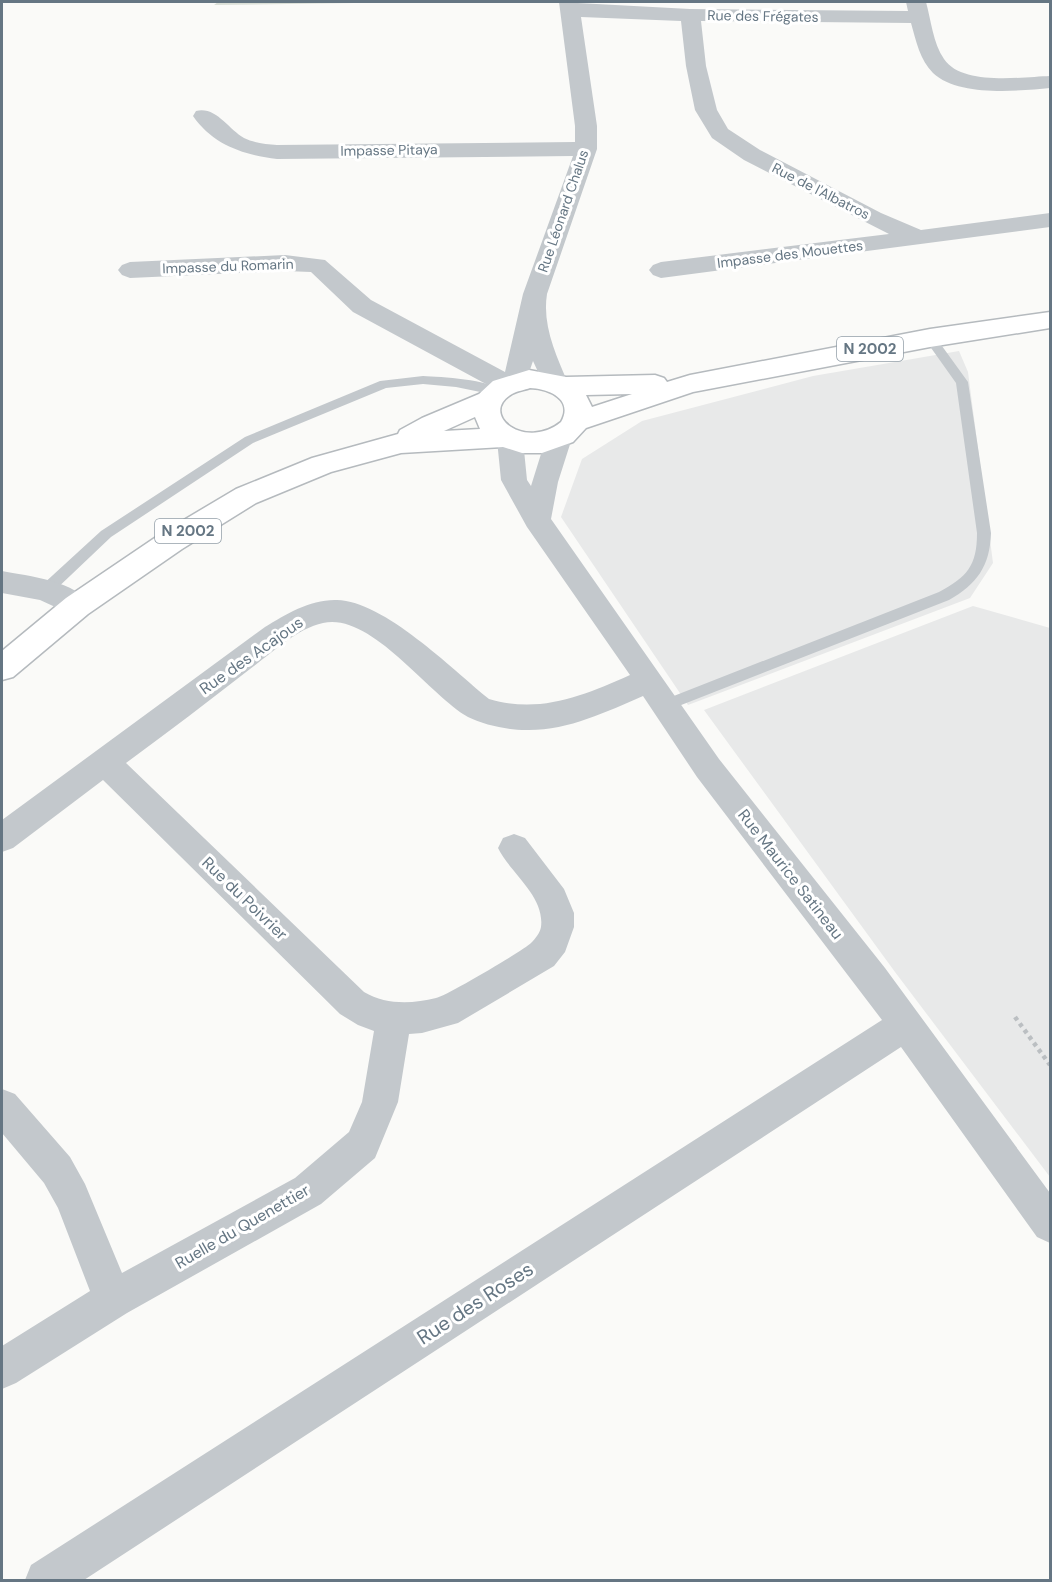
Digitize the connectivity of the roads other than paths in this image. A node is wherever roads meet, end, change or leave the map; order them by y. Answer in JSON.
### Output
{"nodes":[{"id":1,"x":569,"y":6,"type":"edge"},
{"id":2,"x":918,"y":9,"type":"edge"},
{"id":3,"x":690,"y":15,"type":"junction"},
{"id":4,"x":1050,"y":82,"type":"edge"},
{"id":5,"x":204,"y":116,"type":"dead end"},
{"id":6,"x":586,"y":149,"type":"junction"},
{"id":7,"x":1050,"y":220,"type":"edge"},
{"id":8,"x":918,"y":238,"type":"junction"},
{"id":9,"x":130,"y":270,"type":"dead end"},
{"id":10,"x":661,"y":270,"type":"dead end"},
{"id":11,"x":533,"y":313,"type":"junction"},
{"id":12,"x":1050,"y":320,"type":"edge"},
{"id":13,"x":930,"y":338,"type":"junction"},
{"id":14,"x":558,"y":384,"type":"junction"},
{"id":15,"x":690,"y":384,"type":"junction"},
{"id":16,"x":501,"y":389,"type":"junction"},
{"id":17,"x":568,"y":429,"type":"junction"},
{"id":18,"x":507,"y":438,"type":"junction"},
{"id":19,"x":401,"y":442,"type":"junction"},
{"id":20,"x":537,"y":520,"type":"junction"},
{"id":21,"x":2,"y":582,"type":"edge"},
{"id":22,"x":46,"y":590,"type":"junction"},
{"id":23,"x":77,"y":606,"type":"junction"},
{"id":24,"x":2,"y":668,"type":"edge"},
{"id":25,"x":649,"y":680,"type":"junction"},
{"id":26,"x":666,"y":705,"type":"junction"},
{"id":27,"x":104,"y":761,"type":"junction"},
{"id":28,"x":2,"y":838,"type":"edge"},
{"id":29,"x":514,"y":848,"type":"dead end"},
{"id":30,"x":394,"y":1018,"type":"junction"},
{"id":31,"x":905,"y":1025,"type":"junction"},
{"id":32,"x":2,"y":1106,"type":"edge"},
{"id":33,"x":1050,"y":1224,"type":"edge"},
{"id":34,"x":113,"y":1299,"type":"junction"},
{"id":35,"x":2,"y":1369,"type":"edge"},
{"id":36,"x":46,"y":1581,"type":"edge"}],
"edges":[{"from":1,"to":3,"type":"street","name":"Rue des Frégates"},
{"from":1,"to":6,"type":"street","name":"Rue Léonard Chalus"},
{"from":2,"to":3,"type":"street","name":"Rue des Frégates"},
{"from":2,"to":4,"type":"street"},
{"from":3,"to":8,"type":"street","name":"Rue de l'Albatros"},
{"from":5,"to":6,"type":"street","name":"Impasse Pitaya"},
{"from":6,"to":11,"type":"street","name":"Rue Léonard Chalus"},
{"from":7,"to":8,"type":"street"},
{"from":8,"to":10,"type":"street","name":"Impasse des Mouettes"},
{"from":9,"to":16,"type":"street","name":"Impasse du Romarin"},
{"from":11,"to":14,"type":"street","name":"Rue Léonard Chalus"},
{"from":11,"to":16,"type":"street","name":"Rue Léonard Chalus"},
{"from":12,"to":13,"type":"main road","number":"N 2002"},
{"from":13,"to":15,"type":"main road","number":"N 2002"},
{"from":13,"to":26,"type":"lane"},
{"from":14,"to":15,"type":"main road","number":"N 2002"},
{"from":14,"to":16,"type":"main road"},
{"from":14,"to":17,"type":"main road"},
{"from":15,"to":17,"type":"main road","number":"N 2002"},
{"from":16,"to":18,"type":"main road"},
{"from":16,"to":19,"type":"main road","number":"N 2002"},
{"from":16,"to":22,"type":"lane"},
{"from":17,"to":18,"type":"main road"},
{"from":17,"to":20,"type":"street"},
{"from":18,"to":19,"type":"main road","number":"N 2002"},
{"from":18,"to":20,"type":"street","name":"Rue Maurice Satineau"},
{"from":19,"to":23,"type":"main road","number":"N 2002"},
{"from":20,"to":25,"type":"street","name":"Rue Maurice Satineau"},
{"from":21,"to":22,"type":"street"},
{"from":22,"to":23,"type":"street"},
{"from":23,"to":24,"type":"main road","number":"N 2002"},
{"from":25,"to":26,"type":"street","name":"Rue Maurice Satineau"},
{"from":25,"to":27,"type":"street","name":"Rue des Acajous"},
{"from":26,"to":31,"type":"street","name":"Rue Maurice Satineau"},
{"from":27,"to":28,"type":"street","name":"Rue des Acajous"},
{"from":27,"to":30,"type":"street","name":"Rue du Poivrier"},
{"from":29,"to":30,"type":"street"},
{"from":30,"to":34,"type":"street","name":"Ruelle du Quenettier"},
{"from":31,"to":33,"type":"street","name":"Rue Maurice Satineau"},
{"from":31,"to":36,"type":"street","name":"Rue des Roses"},
{"from":32,"to":34,"type":"street"},
{"from":34,"to":35,"type":"street","name":"Ruelle du Quenettier"}]}
